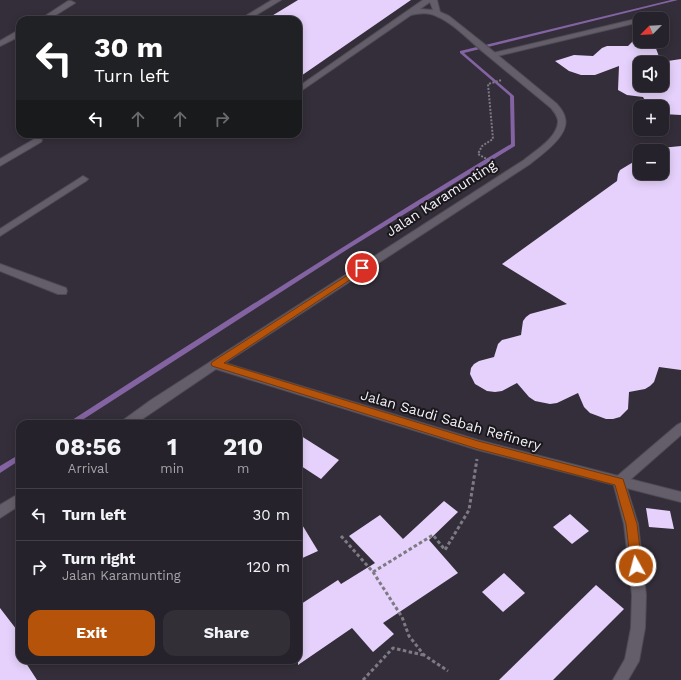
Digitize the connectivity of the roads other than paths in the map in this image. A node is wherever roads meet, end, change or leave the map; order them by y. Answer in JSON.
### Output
{"nodes":[{"id":1,"x":277,"y":0,"type":"edge"},
{"id":2,"x":428,"y":0,"type":"edge"},
{"id":3,"x":433,"y":0,"type":"edge"},
{"id":4,"x":71,"y":3,"type":"dead end"},
{"id":5,"x":437,"y":13,"type":"junction"},
{"id":6,"x":407,"y":15,"type":"junction"},
{"id":7,"x":50,"y":16,"type":"edge"},
{"id":8,"x":251,"y":16,"type":"edge"},
{"id":9,"x":633,"y":22,"type":"edge"},
{"id":10,"x":16,"y":35,"type":"edge"},
{"id":11,"x":0,"y":44,"type":"edge"},
{"id":12,"x":493,"y":55,"type":"junction"},
{"id":13,"x":302,"y":88,"type":"edge"},
{"id":14,"x":38,"y":140,"type":"dead end"},
{"id":15,"x":0,"y":164,"type":"edge"},
{"id":16,"x":83,"y":179,"type":"dead end"},
{"id":17,"x":0,"y":234,"type":"edge"},
{"id":18,"x":0,"y":268,"type":"edge"},
{"id":19,"x":62,"y":291,"type":"dead end"},
{"id":20,"x":215,"y":364,"type":"junction"},
{"id":21,"x":132,"y":420,"type":"edge"},
{"id":22,"x":681,"y":428,"type":"edge"},
{"id":23,"x":619,"y":482,"type":"junction"},
{"id":24,"x":681,"y":497,"type":"edge"},
{"id":25,"x":16,"y":501,"type":"edge"},
{"id":26,"x":0,"y":512,"type":"edge"},
{"id":27,"x":620,"y":680,"type":"edge"}],
"edges":[{"from":1,"to":8,"type":"street"},
{"from":2,"to":6,"type":"street"},
{"from":3,"to":5,"type":"street"},
{"from":4,"to":7,"type":"street"},
{"from":5,"to":6,"type":"street"},
{"from":5,"to":12,"type":"street","name":"Jalan Karamunting"},
{"from":6,"to":13,"type":"street"},
{"from":9,"to":12,"type":"street"},
{"from":10,"to":11,"type":"street"},
{"from":12,"to":20,"type":"street","name":"Jalan Karamunting"},
{"from":14,"to":15,"type":"street"},
{"from":16,"to":17,"type":"street"},
{"from":18,"to":19,"type":"street"},
{"from":20,"to":21,"type":"street","name":"Jalan Karamunting"},
{"from":20,"to":23,"type":"street","name":"Jalan Saudi Sabah Refinery"},
{"from":22,"to":23,"type":"street"},
{"from":23,"to":24,"type":"street","name":"Jalan Saudi Sabah Refinery"},
{"from":23,"to":27,"type":"street"},
{"from":25,"to":26,"type":"street"}]}
